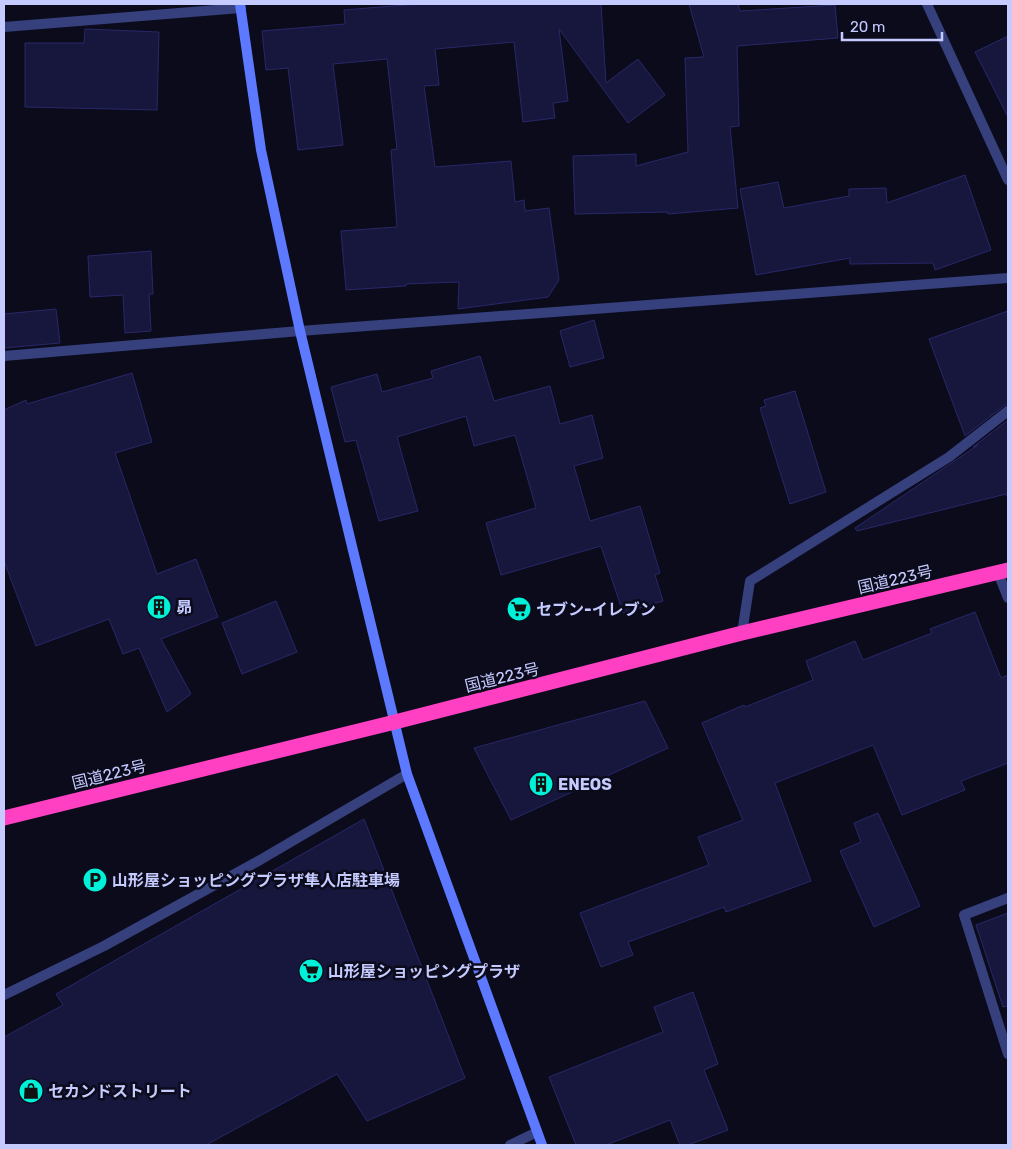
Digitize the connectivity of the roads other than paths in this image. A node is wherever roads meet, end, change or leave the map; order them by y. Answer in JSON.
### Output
{"nodes":[{"id":1,"x":927,"y":4,"type":"edge"},
{"id":2,"x":240,"y":6,"type":"edge"},
{"id":3,"x":4,"y":27,"type":"edge"},
{"id":4,"x":1008,"y":180,"type":"edge"},
{"id":5,"x":1008,"y":278,"type":"edge"},
{"id":6,"x":300,"y":331,"type":"junction"},
{"id":7,"x":4,"y":356,"type":"edge"},
{"id":8,"x":1008,"y":411,"type":"edge"},
{"id":9,"x":1003,"y":571,"type":"edge"},
{"id":10,"x":1008,"y":598,"type":"edge"},
{"id":11,"x":742,"y":633,"type":"junction"},
{"id":12,"x":395,"y":722,"type":"junction"},
{"id":13,"x":407,"y":774,"type":"junction"},
{"id":14,"x":4,"y":818,"type":"edge"},
{"id":15,"x":1008,"y":898,"type":"edge"},
{"id":16,"x":4,"y":995,"type":"edge"},
{"id":17,"x":1008,"y":1054,"type":"edge"},
{"id":18,"x":537,"y":1132,"type":"junction"},
{"id":19,"x":510,"y":1145,"type":"edge"},
{"id":20,"x":542,"y":1145,"type":"edge"}],
"edges":[{"from":1,"to":4,"type":"street"},
{"from":2,"to":3,"type":"street"},
{"from":2,"to":6,"type":"street"},
{"from":5,"to":6,"type":"street"},
{"from":6,"to":7,"type":"street"},
{"from":6,"to":12,"type":"street"},
{"from":8,"to":11,"type":"street"},
{"from":9,"to":10,"type":"street"},
{"from":9,"to":11,"type":"highway","name":"国道223号"},
{"from":11,"to":12,"type":"highway","name":"国道223号"},
{"from":12,"to":13,"type":"street"},
{"from":12,"to":14,"type":"highway","name":"国道223号"},
{"from":13,"to":16,"type":"street"},
{"from":13,"to":18,"type":"street"},
{"from":15,"to":17,"type":"street"},
{"from":18,"to":19,"type":"street"},
{"from":18,"to":20,"type":"street"}]}
